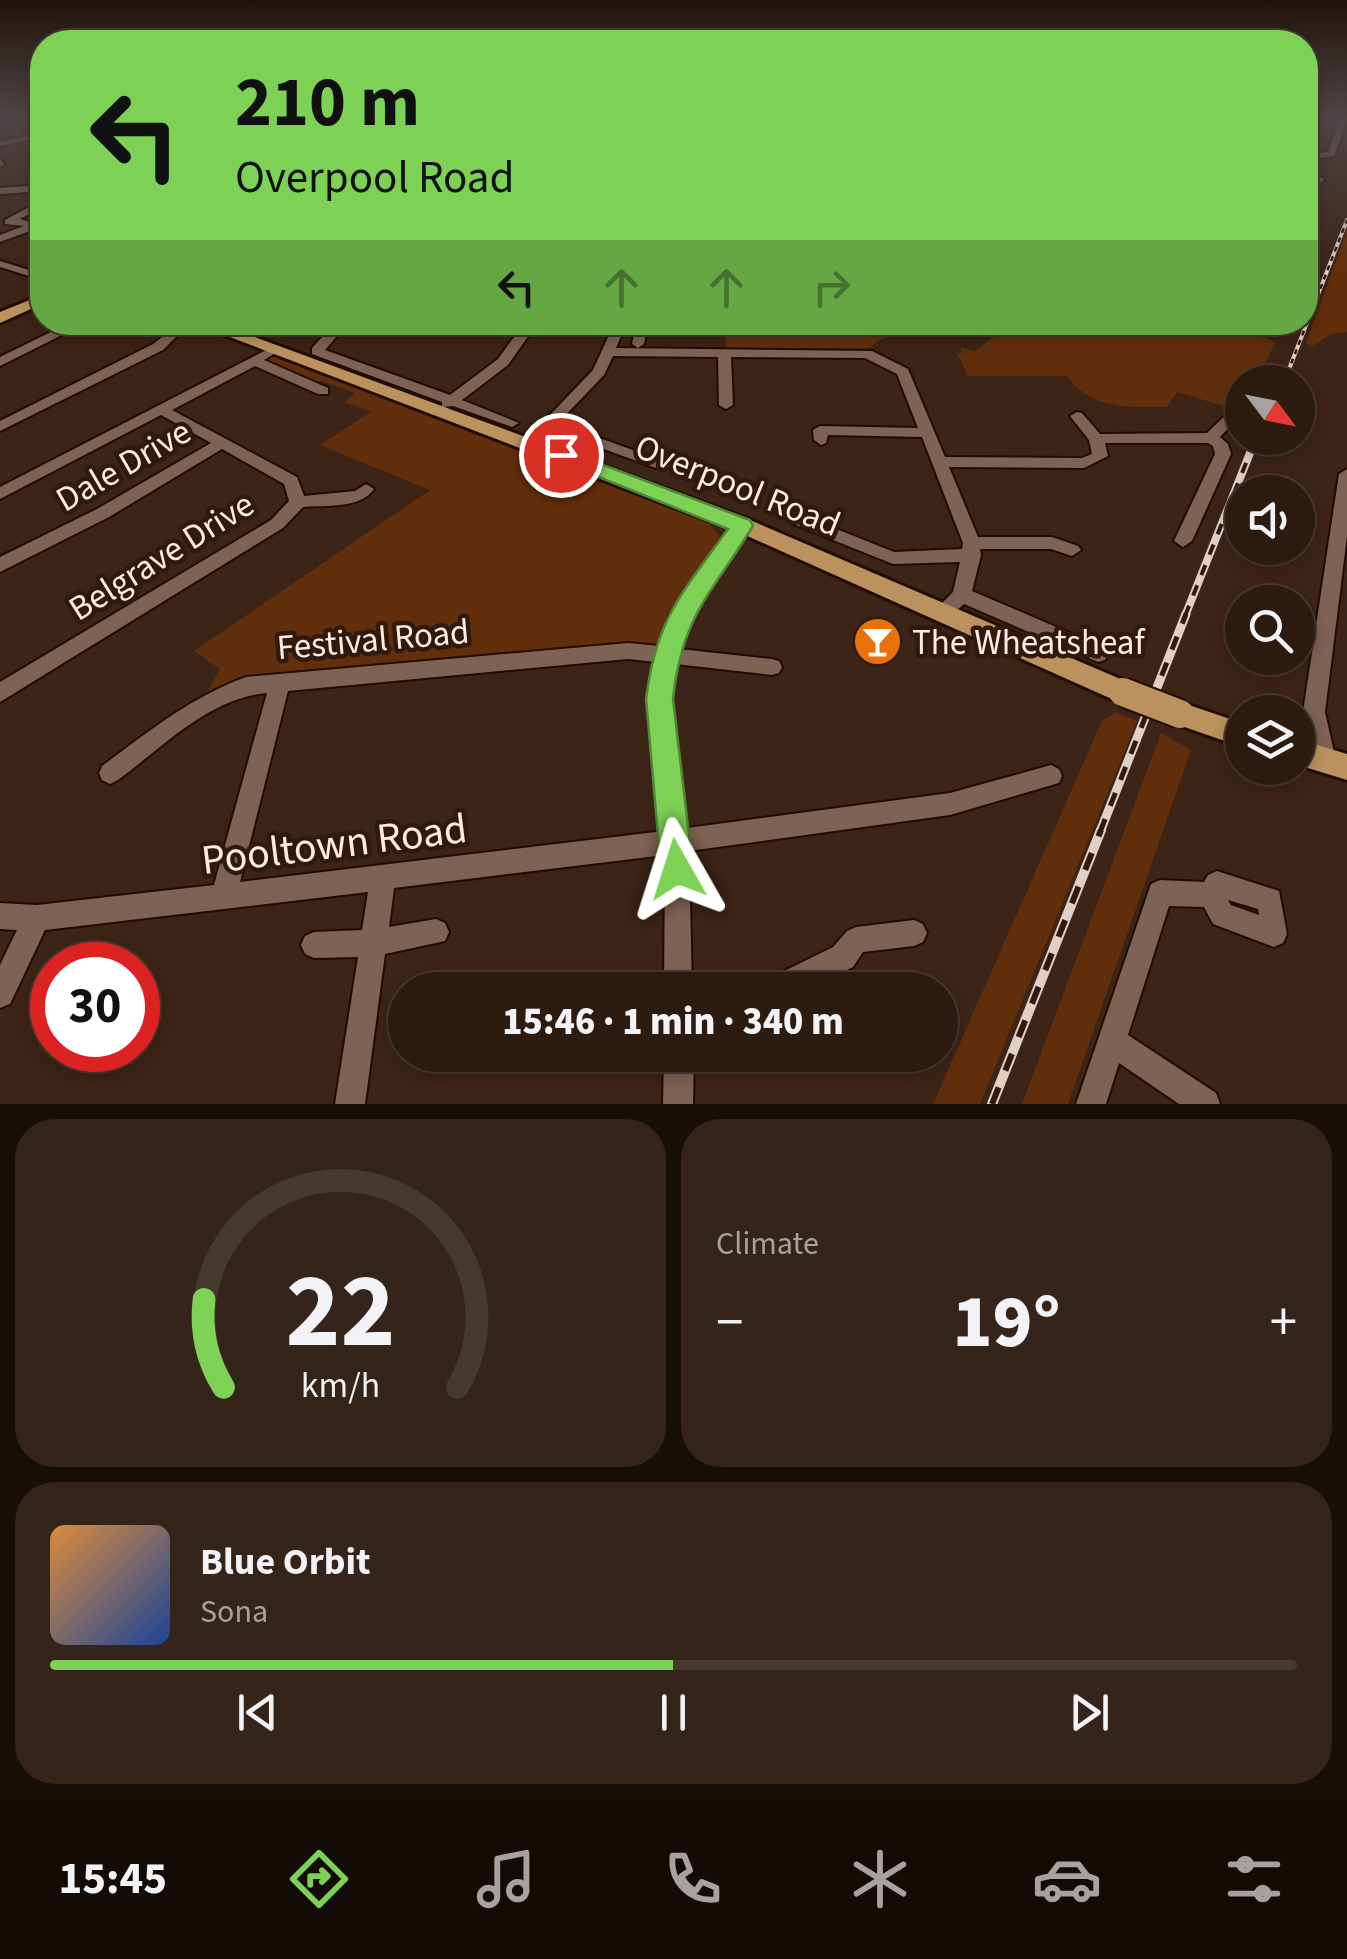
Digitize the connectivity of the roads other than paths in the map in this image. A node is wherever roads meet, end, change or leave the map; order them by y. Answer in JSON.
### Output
{"nodes":[{"id":1,"x":28,"y":189,"type":"edge"},
{"id":2,"x":0,"y":191,"type":"edge"},
{"id":3,"x":30,"y":210,"type":"edge"},
{"id":4,"x":6,"y":222,"type":"edge"},
{"id":5,"x":30,"y":228,"type":"edge"},
{"id":6,"x":0,"y":239,"type":"edge"},
{"id":7,"x":0,"y":264,"type":"edge"},
{"id":8,"x":22,"y":272,"type":"junction"},
{"id":9,"x":30,"y":274,"type":"edge"},
{"id":10,"x":0,"y":280,"type":"edge"},
{"id":11,"x":30,"y":304,"type":"edge"},
{"id":12,"x":0,"y":318,"type":"edge"},
{"id":13,"x":55,"y":335,"type":"edge"},
{"id":14,"x":169,"y":335,"type":"edge"},
{"id":15,"x":236,"y":335,"type":"edge"},
{"id":16,"x":331,"y":335,"type":"edge"},
{"id":17,"x":523,"y":335,"type":"edge"},
{"id":18,"x":616,"y":335,"type":"edge"},
{"id":19,"x":640,"y":335,"type":"edge"},
{"id":20,"x":638,"y":344,"type":"dead end"},
{"id":21,"x":276,"y":349,"type":"junction"},
{"id":22,"x":609,"y":352,"type":"junction"},
{"id":23,"x":724,"y":352,"type":"junction"},
{"id":24,"x":253,"y":360,"type":"junction"},
{"id":25,"x":0,"y":362,"type":"edge"},
{"id":26,"x":323,"y":391,"type":"dead end"},
{"id":27,"x":446,"y":405,"type":"junction"},
{"id":28,"x":727,"y":405,"type":"dead end"},
{"id":29,"x":160,"y":409,"type":"junction"},
{"id":30,"x":1078,"y":416,"type":"dead end"},
{"id":31,"x":512,"y":423,"type":"dead end"},
{"id":32,"x":550,"y":424,"type":"junction"},
{"id":33,"x":1225,"y":424,"type":"edge"},
{"id":34,"x":0,"y":427,"type":"edge"},
{"id":35,"x":820,"y":431,"type":"dead end"},
{"id":36,"x":926,"y":433,"type":"junction"},
{"id":37,"x":1211,"y":438,"type":"junction"},
{"id":38,"x":1096,"y":439,"type":"junction"},
{"id":39,"x":222,"y":443,"type":"junction"},
{"id":40,"x":531,"y":443,"type":"junction"},
{"id":41,"x":938,"y":462,"type":"junction"},
{"id":42,"x":662,"y":465,"type":"dead end"},
{"id":43,"x":1346,"y":483,"type":"edge"},
{"id":44,"x":0,"y":494,"type":"edge"},
{"id":45,"x":364,"y":495,"type":"dead end"},
{"id":46,"x":298,"y":502,"type":"junction"},
{"id":47,"x":799,"y":520,"type":"dead end"},
{"id":48,"x":742,"y":526,"type":"junction"},
{"id":49,"x":1183,"y":541,"type":"dead end"},
{"id":50,"x":972,"y":549,"type":"junction"},
{"id":51,"x":1072,"y":550,"type":"dead end"},
{"id":52,"x":0,"y":566,"type":"edge"},
{"id":53,"x":952,"y":603,"type":"junction"},
{"id":54,"x":1098,"y":654,"type":"dead end"},
{"id":55,"x":667,"y":658,"type":"junction"},
{"id":56,"x":772,"y":667,"type":"dead end"},
{"id":57,"x":280,"y":684,"type":"junction"},
{"id":58,"x":0,"y":693,"type":"edge"},
{"id":59,"x":1225,"y":729,"type":"edge"},
{"id":60,"x":1323,"y":760,"type":"edge"},
{"id":61,"x":111,"y":773,"type":"dead end"},
{"id":62,"x":1051,"y":776,"type":"dead end"},
{"id":63,"x":676,"y":840,"type":"junction"},
{"id":64,"x":383,"y":878,"type":"junction"},
{"id":65,"x":1211,"y":895,"type":"dead end"},
{"id":66,"x":222,"y":897,"type":"junction"},
{"id":67,"x":0,"y":916,"type":"edge"},
{"id":68,"x":37,"y":918,"type":"junction"},
{"id":69,"x":436,"y":932,"type":"dead end"},
{"id":70,"x":914,"y":933,"type":"dead end"},
{"id":71,"x":375,"y":943,"type":"junction"},
{"id":72,"x":314,"y":945,"type":"dead end"},
{"id":73,"x":678,"y":972,"type":"edge"},
{"id":74,"x":813,"y":972,"type":"edge"},
{"id":75,"x":0,"y":994,"type":"edge"},
{"id":76,"x":1112,"y":1042,"type":"junction"},
{"id":77,"x":679,"y":1072,"type":"edge"},
{"id":78,"x":350,"y":1104,"type":"edge"},
{"id":79,"x":678,"y":1104,"type":"edge"},
{"id":80,"x":1091,"y":1104,"type":"edge"},
{"id":81,"x":1204,"y":1104,"type":"edge"}],
"edges":[{"from":1,"to":2,"type":"street"},
{"from":3,"to":4,"type":"street"},
{"from":5,"to":6,"type":"street"},
{"from":7,"to":8,"type":"street"},
{"from":8,"to":9,"type":"street"},
{"from":8,"to":10,"type":"street"},
{"from":11,"to":12,"type":"main road"},
{"from":13,"to":25,"type":"street"},
{"from":14,"to":34,"type":"street"},
{"from":15,"to":21,"type":"main road","name":"Overpool Road"},
{"from":16,"to":27,"type":"street","name":"Overpool Road"},
{"from":17,"to":27,"type":"street"},
{"from":18,"to":22,"type":"street"},
{"from":19,"to":20,"type":"street"},
{"from":21,"to":24,"type":"street"},
{"from":21,"to":27,"type":"main road","name":"Overpool Road"},
{"from":22,"to":23,"type":"street"},
{"from":22,"to":32,"type":"street"},
{"from":23,"to":28,"type":"street"},
{"from":23,"to":36,"type":"street"},
{"from":24,"to":26,"type":"street"},
{"from":24,"to":29,"type":"street"},
{"from":27,"to":31,"type":"street","name":"Overpool Road"},
{"from":27,"to":40,"type":"main road","name":"Overpool Road"},
{"from":29,"to":39,"type":"street","name":"Dale Drive"},
{"from":29,"to":44,"type":"street"},
{"from":30,"to":38,"type":"street"},
{"from":32,"to":40,"type":"street"},
{"from":32,"to":42,"type":"street","name":"Overpool Road"},
{"from":33,"to":37,"type":"street"},
{"from":35,"to":36,"type":"street"},
{"from":36,"to":41,"type":"street"},
{"from":37,"to":38,"type":"street"},
{"from":37,"to":49,"type":"street"},
{"from":38,"to":41,"type":"street"},
{"from":39,"to":46,"type":"street","name":"Dale Drive"},
{"from":39,"to":52,"type":"street","name":"Dale Drive"},
{"from":40,"to":48,"type":"main road","name":"Overpool Road"},
{"from":41,"to":50,"type":"street"},
{"from":43,"to":60,"type":"street"},
{"from":45,"to":46,"type":"street","name":"Belgrave Drive"},
{"from":46,"to":58,"type":"street","name":"Belgrave Drive"},
{"from":47,"to":50,"type":"street"},
{"from":48,"to":53,"type":"main road","name":"Overpool Road"},
{"from":48,"to":55,"type":"street"},
{"from":50,"to":51,"type":"street"},
{"from":50,"to":53,"type":"street"},
{"from":53,"to":54,"type":"street"},
{"from":53,"to":59,"type":"main road","name":"Overpool Road","bridge":true},
{"from":55,"to":56,"type":"street","name":"Festival Road"},
{"from":55,"to":57,"type":"street","name":"Festival Road"},
{"from":55,"to":63,"type":"street"},
{"from":57,"to":61,"type":"street","name":"Festival Road"},
{"from":57,"to":66,"type":"street"},
{"from":62,"to":63,"type":"street","name":"Pooltown Road"},
{"from":63,"to":64,"type":"street","name":"Pooltown Road"},
{"from":63,"to":73,"type":"street"},
{"from":64,"to":66,"type":"street","name":"Pooltown Road"},
{"from":64,"to":71,"type":"street"},
{"from":65,"to":76,"type":"street"},
{"from":66,"to":68,"type":"street","name":"Pooltown Road"},
{"from":67,"to":68,"type":"street","name":"Pooltown Road"},
{"from":68,"to":75,"type":"street"},
{"from":69,"to":71,"type":"street"},
{"from":70,"to":74,"type":"street"},
{"from":71,"to":72,"type":"street"},
{"from":71,"to":78,"type":"street"},
{"from":76,"to":80,"type":"street"},
{"from":76,"to":81,"type":"street"},
{"from":77,"to":79,"type":"street"}]}
